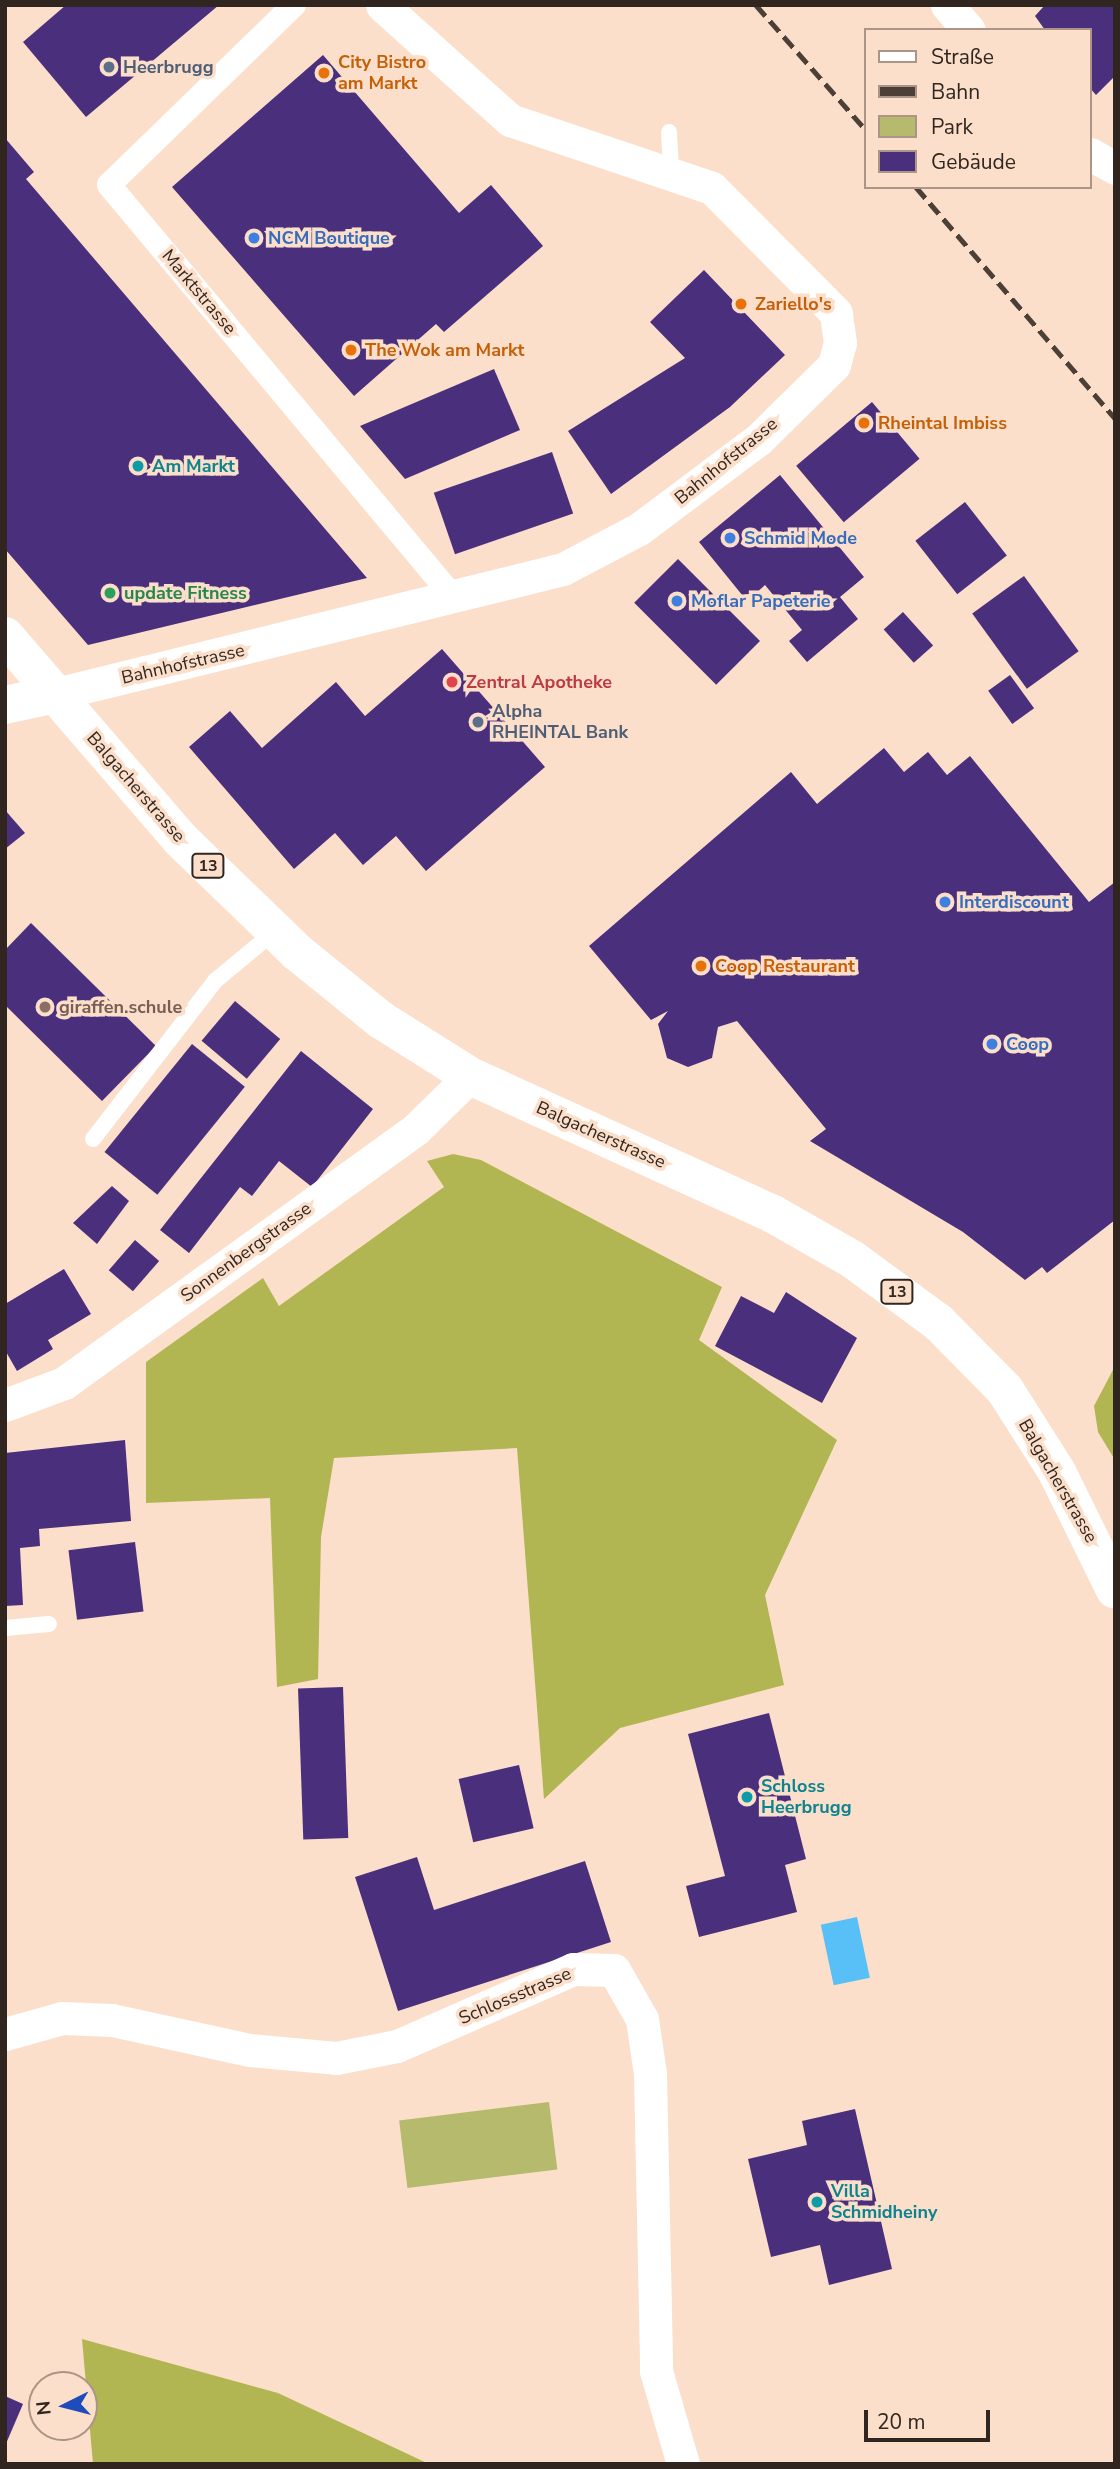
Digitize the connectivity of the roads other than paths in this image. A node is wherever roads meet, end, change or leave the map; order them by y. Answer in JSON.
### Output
{"nodes":[{"id":1,"x":294,"y":5,"type":"edge"},
{"id":2,"x":382,"y":5,"type":"edge"},
{"id":3,"x":947,"y":5,"type":"edge"},
{"id":4,"x":967,"y":28,"type":"edge"},
{"id":5,"x":668,"y":132,"type":"dead end"},
{"id":6,"x":1092,"y":155,"type":"edge"},
{"id":7,"x":1115,"y":168,"type":"edge"},
{"id":8,"x":671,"y":169,"type":"junction"},
{"id":9,"x":454,"y":597,"type":"junction"},
{"id":10,"x":5,"y":636,"type":"edge"},
{"id":11,"x":56,"y":694,"type":"junction"},
{"id":12,"x":5,"y":705,"type":"edge"},
{"id":13,"x":275,"y":931,"type":"junction"},
{"id":14,"x":470,"y":1076,"type":"junction"},
{"id":15,"x":93,"y":1139,"type":"dead end"},
{"id":16,"x":5,"y":1405,"type":"edge"},
{"id":17,"x":1115,"y":1590,"type":"edge"},
{"id":18,"x":49,"y":1624,"type":"dead end"},
{"id":19,"x":5,"y":1628,"type":"edge"},
{"id":20,"x":5,"y":2034,"type":"edge"},
{"id":21,"x":683,"y":2464,"type":"edge"}],
"edges":[{"from":1,"to":9,"type":"street","name":"Marktstrasse"},
{"from":2,"to":8,"type":"street","name":"Bahnhofstrasse"},
{"from":3,"to":4,"type":"street"},
{"from":5,"to":8,"type":"lane"},
{"from":6,"to":7,"type":"street"},
{"from":8,"to":9,"type":"street","name":"Bahnhofstrasse"},
{"from":9,"to":11,"type":"street","name":"Bahnhofstrasse"},
{"from":10,"to":11,"type":"main road","number":"13"},
{"from":11,"to":12,"type":"main road"},
{"from":11,"to":13,"type":"main road","name":"Balgacherstrasse","number":"13"},
{"from":13,"to":14,"type":"main road","name":"Balgacherstrasse","number":"13"},
{"from":13,"to":15,"type":"lane"},
{"from":14,"to":16,"type":"street","name":"Sonnenbergstrasse"},
{"from":14,"to":17,"type":"main road","name":"Balgacherstrasse","number":"13"},
{"from":18,"to":19,"type":"lane"},
{"from":20,"to":21,"type":"street","name":"Schlossstrasse"}]}
